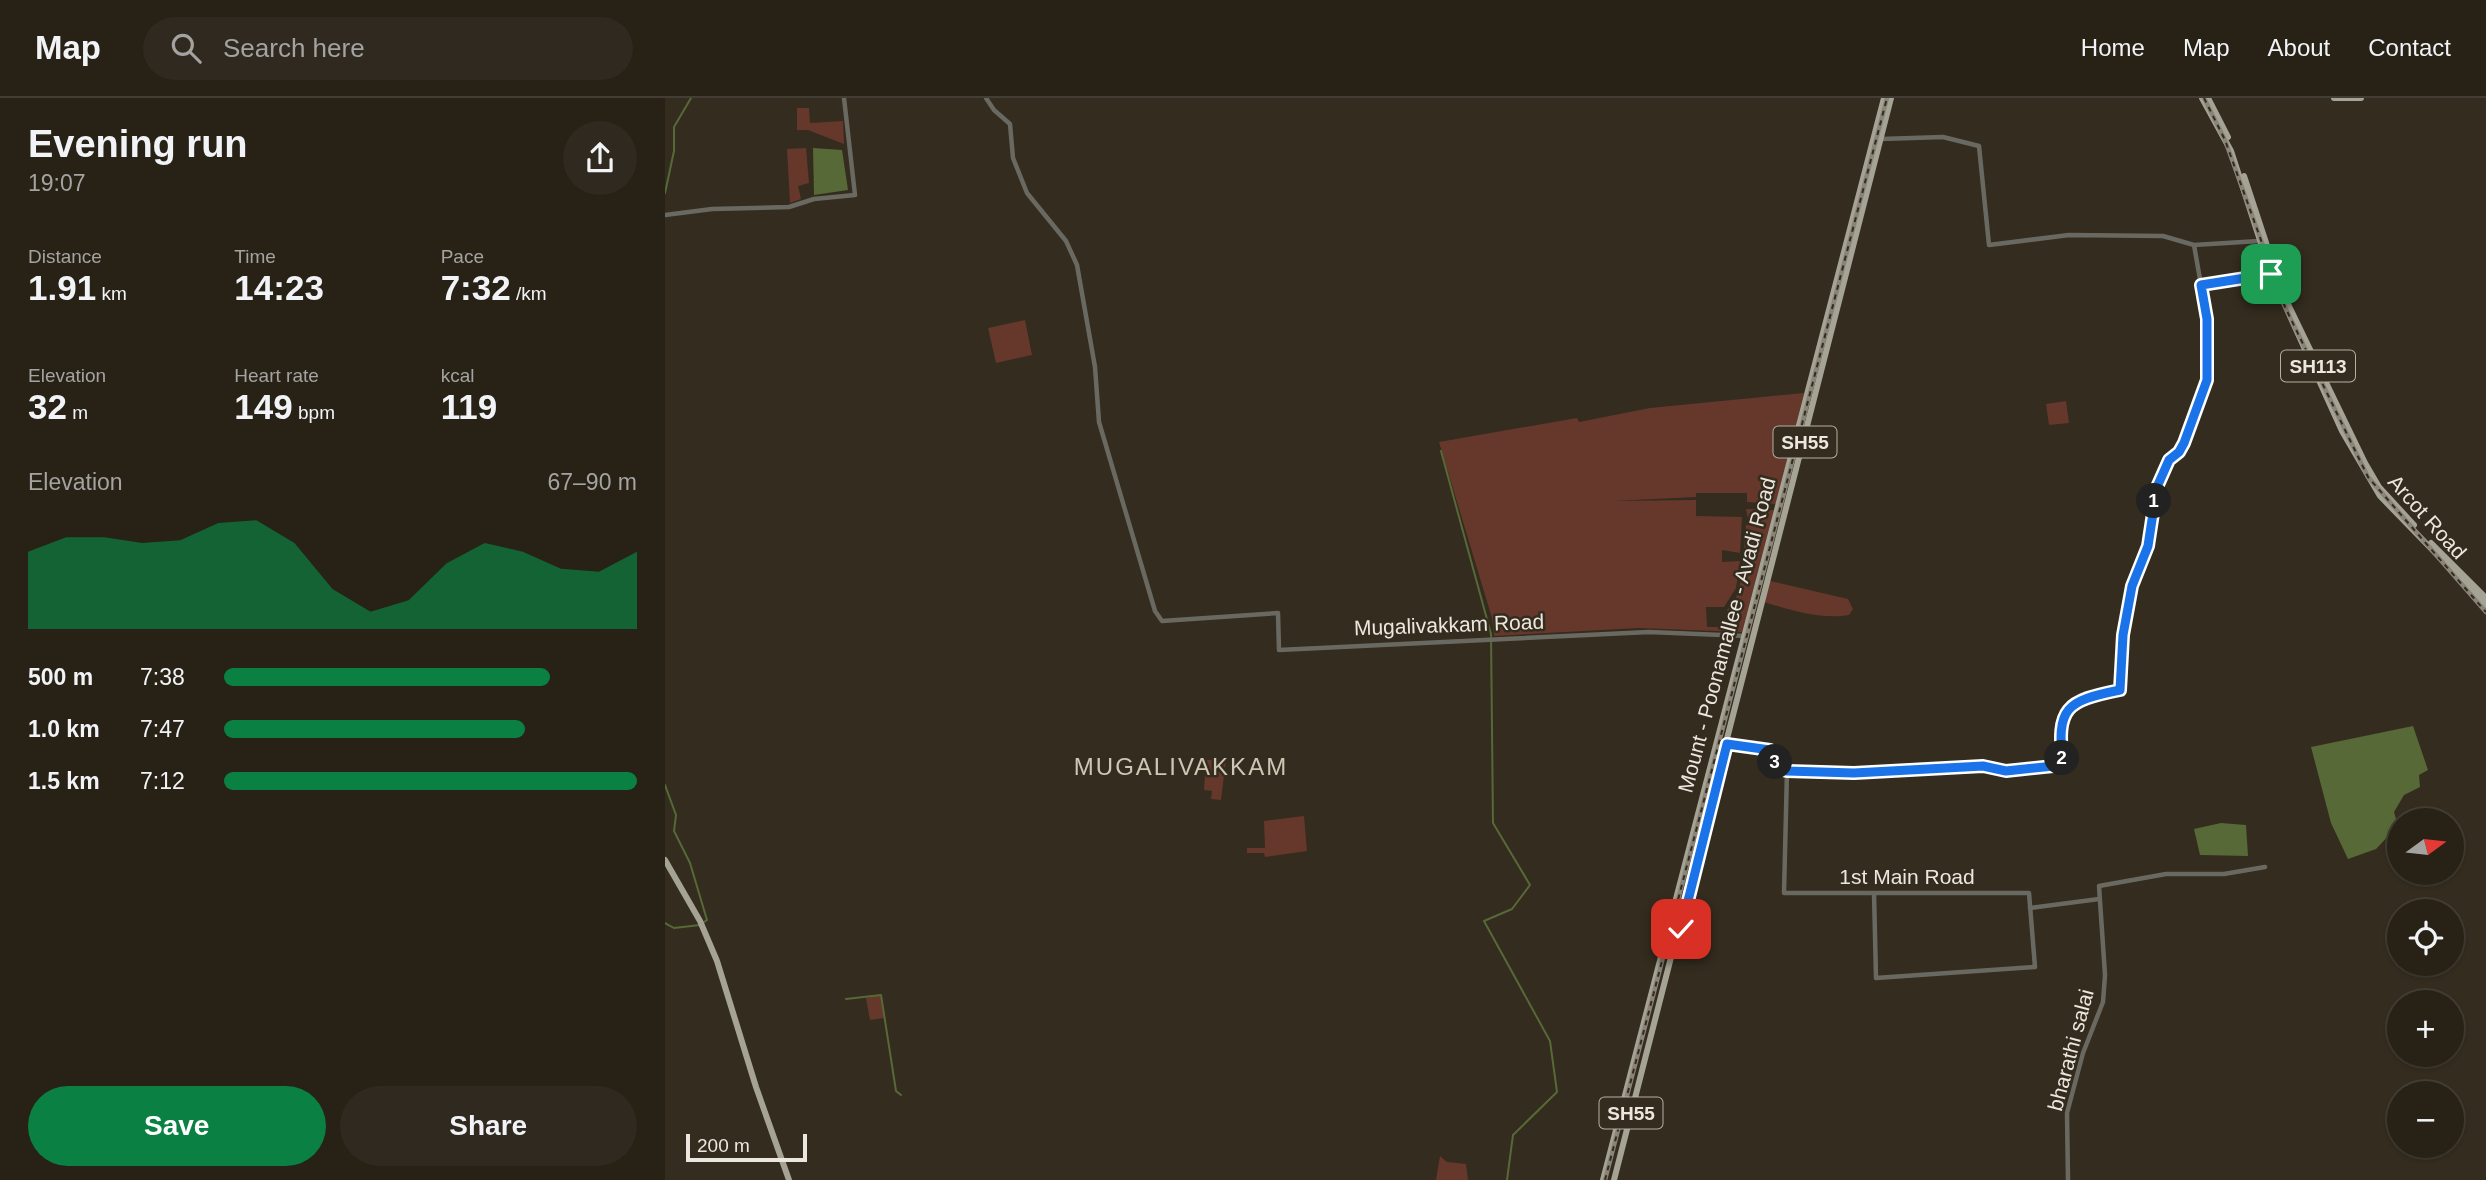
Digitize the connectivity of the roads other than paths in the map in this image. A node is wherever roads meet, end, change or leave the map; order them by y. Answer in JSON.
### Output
{"nodes":[{"id":1,"x":843,"y":98,"type":"edge"},
{"id":2,"x":986,"y":98,"type":"edge"},
{"id":3,"x":1885,"y":98,"type":"edge"},
{"id":4,"x":1891,"y":98,"type":"edge"},
{"id":5,"x":2220,"y":98,"type":"edge"},
{"id":6,"x":2334,"y":98,"type":"edge"},
{"id":7,"x":2361,"y":98,"type":"edge"},
{"id":8,"x":2208,"y":101,"type":"edge"},
{"id":9,"x":1880,"y":136,"type":"junction"},
{"id":10,"x":1870,"y":171,"type":"junction"},
{"id":11,"x":665,"y":215,"type":"edge"},
{"id":12,"x":2259,"y":240,"type":"junction"},
{"id":13,"x":2194,"y":245,"type":"junction"},
{"id":14,"x":2271,"y":274,"type":"junction"},
{"id":15,"x":2201,"y":285,"type":"junction"},
{"id":16,"x":2383,"y":495,"type":"junction"},
{"id":17,"x":1776,"y":515,"type":"junction"},
{"id":18,"x":1786,"y":518,"type":"junction"},
{"id":19,"x":2486,"y":598,"type":"edge"},
{"id":20,"x":2486,"y":605,"type":"edge"},
{"id":21,"x":1744,"y":635,"type":"junction"},
{"id":22,"x":1754,"y":636,"type":"junction"},
{"id":23,"x":1721,"y":725,"type":"junction"},
{"id":24,"x":1731,"y":728,"type":"junction"},
{"id":25,"x":1727,"y":744,"type":"junction"},
{"id":26,"x":1787,"y":771,"type":"junction"},
{"id":27,"x":665,"y":860,"type":"edge"},
{"id":28,"x":2265,"y":867,"type":"dead end"},
{"id":29,"x":1874,"y":893,"type":"junction"},
{"id":30,"x":2099,"y":899,"type":"junction"},
{"id":31,"x":2030,"y":908,"type":"junction"},
{"id":32,"x":789,"y":1180,"type":"edge"},
{"id":33,"x":1603,"y":1180,"type":"edge"},
{"id":34,"x":1614,"y":1180,"type":"edge"},
{"id":35,"x":2068,"y":1180,"type":"edge"}],
"edges":[{"from":1,"to":11,"type":"street"},
{"from":2,"to":21,"type":"street","name":"Mugalivakkam Road"},
{"from":3,"to":9,"type":"main road","name":"Mount - Poonamallee - Avadi Road","number":"SH55"},
{"from":4,"to":9,"type":"main road","name":"Mount - Poonamallee - Avadi Road","number":"SH55"},
{"from":5,"to":8,"type":"main road"},
{"from":6,"to":7,"type":"main road"},
{"from":8,"to":12,"type":"main road","name":"Arcot Road","number":"SH113"},
{"from":8,"to":16,"type":"main road","name":"Arcot Road","number":"SH113"},
{"from":9,"to":10,"type":"main road","name":"Mount - Poonamallee - Avadi Road","number":"SH55"},
{"from":9,"to":13,"type":"street"},
{"from":10,"to":17,"type":"main road","name":"Mount - Poonamallee - Avadi Road","number":"SH55"},
{"from":10,"to":18,"type":"main road","name":"Mount - Poonamallee - Avadi Road","number":"SH55"},
{"from":12,"to":13,"type":"street"},
{"from":12,"to":14,"type":"main road","name":"Arcot Road","number":"SH113"},
{"from":13,"to":15,"type":"street"},
{"from":14,"to":15,"type":"street"},
{"from":14,"to":16,"type":"main road","name":"Arcot Road","number":"SH113"},
{"from":15,"to":26,"type":"street"},
{"from":16,"to":19,"type":"main road","name":"Arcot Road","number":"SH113"},
{"from":16,"to":20,"type":"main road","name":"Arcot Road","number":"SH113"},
{"from":17,"to":18,"type":"main road"},
{"from":17,"to":21,"type":"main road","name":"Mount - Poonamallee - Avadi Road","number":"SH55"},
{"from":18,"to":22,"type":"main road","name":"Mount - Poonamallee - Avadi Road","number":"SH55"},
{"from":21,"to":22,"type":"street","name":"Mugalivakkam Road"},
{"from":21,"to":23,"type":"main road","name":"Mount - Poonamallee - Avadi Road","number":"SH55"},
{"from":22,"to":24,"type":"main road","name":"Mount - Poonamallee - Avadi Road","number":"SH55"},
{"from":23,"to":24,"type":"main road"},
{"from":23,"to":33,"type":"main road","name":"Mount - Poonamallee - Avadi Road","number":"SH55"},
{"from":24,"to":25,"type":"main road","name":"Mount - Poonamallee - Avadi Road","number":"SH55"},
{"from":25,"to":26,"type":"street"},
{"from":25,"to":34,"type":"main road","name":"Mount - Poonamallee - Avadi Road","number":"SH55"},
{"from":26,"to":29,"type":"street","name":"1st Main Road"},
{"from":27,"to":32,"type":"main road"},
{"from":28,"to":30,"type":"street","name":"bharathi salai"},
{"from":29,"to":31,"type":"street","name":"1st Main Road"},
{"from":29,"to":31,"type":"street"},
{"from":30,"to":31,"type":"street"},
{"from":30,"to":35,"type":"street","name":"bharathi salai"}]}
